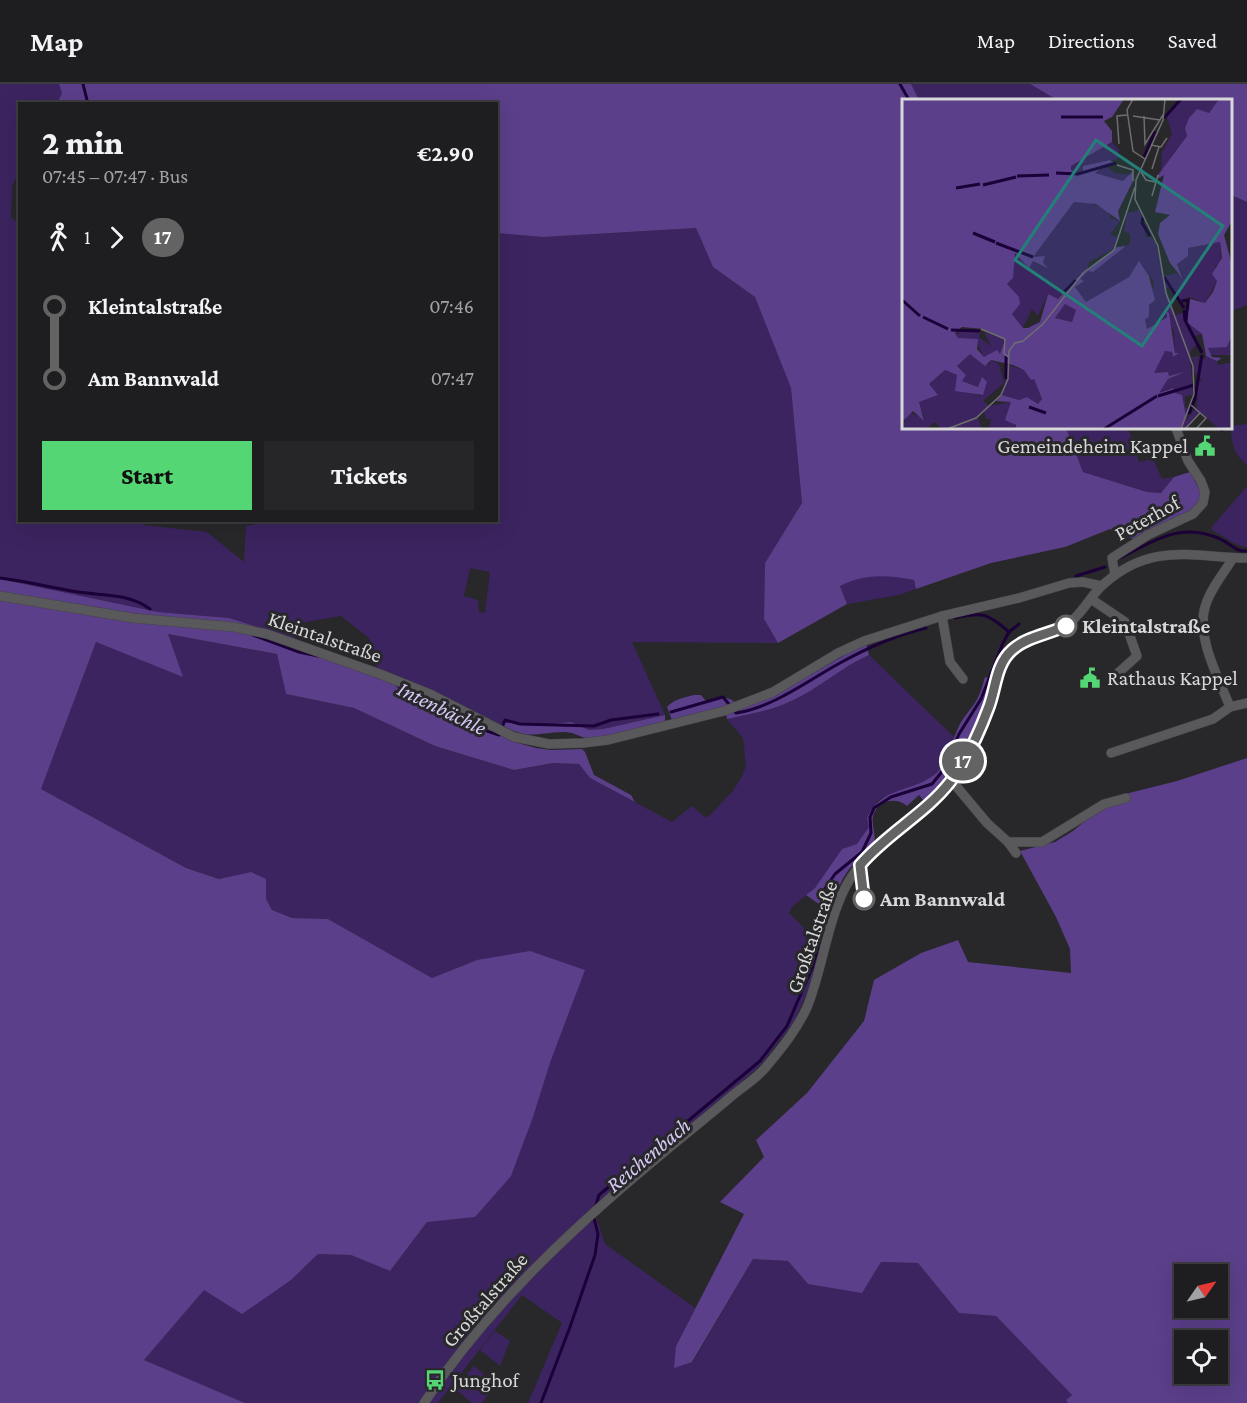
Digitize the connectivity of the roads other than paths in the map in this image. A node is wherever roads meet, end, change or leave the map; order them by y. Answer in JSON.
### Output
{"nodes":[{"id":1,"x":1176,"y":429,"type":"edge"},
{"id":2,"x":1233,"y":558,"type":"junction"},
{"id":3,"x":1247,"y":558,"type":"edge"},
{"id":4,"x":1114,"y":569,"type":"junction"},
{"id":5,"x":1101,"y":586,"type":"junction"},
{"id":6,"x":0,"y":596,"type":"edge"},
{"id":7,"x":1091,"y":599,"type":"junction"},
{"id":8,"x":942,"y":616,"type":"junction"},
{"id":9,"x":1118,"y":673,"type":"dead end"},
{"id":10,"x":963,"y":679,"type":"dead end"},
{"id":11,"x":1247,"y":703,"type":"edge"},
{"id":12,"x":1230,"y":707,"type":"junction"},
{"id":13,"x":1111,"y":753,"type":"dead end"},
{"id":14,"x":951,"y":780,"type":"junction"},
{"id":15,"x":1126,"y":798,"type":"dead end"},
{"id":16,"x":1008,"y":842,"type":"junction"},
{"id":17,"x":1016,"y":853,"type":"dead end"},
{"id":18,"x":424,"y":1403,"type":"edge"}],
"edges":[{"from":1,"to":4,"type":"street","name":"Peterhof"},
{"from":2,"to":3,"type":"street","name":"Großtalstraße"},
{"from":2,"to":4,"type":"street","name":"Großtalstraße"},
{"from":2,"to":12,"type":"street"},
{"from":4,"to":5,"type":"street","name":"Großtalstraße"},
{"from":5,"to":7,"type":"street","name":"Großtalstraße"},
{"from":5,"to":8,"type":"street","name":"Kleintalstraße"},
{"from":6,"to":8,"type":"street","name":"Kleintalstraße"},
{"from":7,"to":9,"type":"street"},
{"from":7,"to":14,"type":"street","name":"Großtalstraße"},
{"from":8,"to":10,"type":"street"},
{"from":11,"to":12,"type":"street"},
{"from":12,"to":13,"type":"street"},
{"from":14,"to":16,"type":"street"},
{"from":14,"to":18,"type":"street","name":"Großtalstraße"},
{"from":15,"to":16,"type":"street"},
{"from":16,"to":17,"type":"street"}]}
